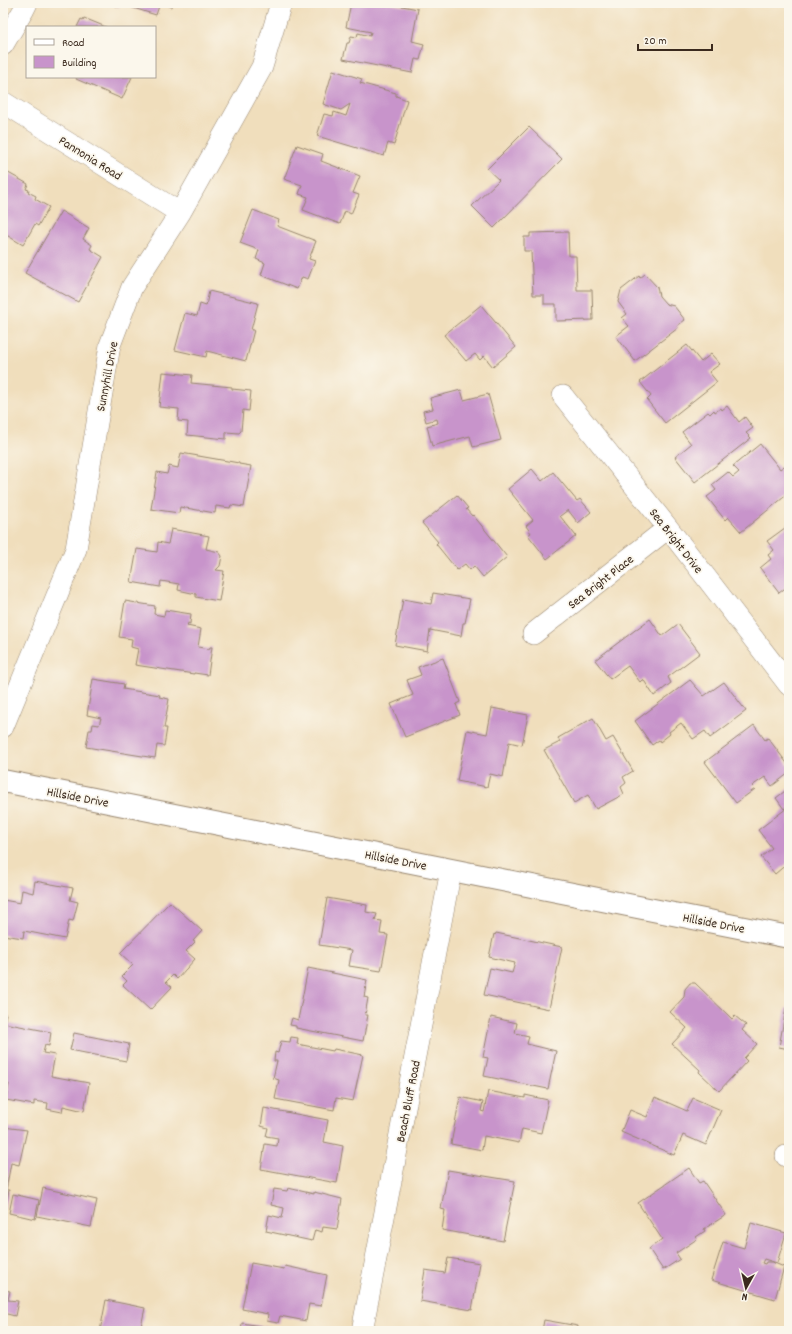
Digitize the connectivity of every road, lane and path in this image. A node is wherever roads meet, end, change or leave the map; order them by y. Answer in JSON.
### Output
{"nodes":[{"id":1,"x":27,"y":3,"type":"edge"},
{"id":2,"x":281,"y":3,"type":"edge"},
{"id":3,"x":3,"y":45,"type":"edge"},
{"id":4,"x":3,"y":102,"type":"edge"},
{"id":5,"x":180,"y":213,"type":"junction"},
{"id":6,"x":563,"y":396,"type":"dead end"},
{"id":7,"x":668,"y":528,"type":"junction"},
{"id":8,"x":533,"y":634,"type":"dead end"},
{"id":9,"x":789,"y":685,"type":"edge"},
{"id":10,"x":3,"y":727,"type":"edge"},
{"id":11,"x":3,"y":781,"type":"edge"},
{"id":12,"x":451,"y":870,"type":"junction"},
{"id":13,"x":789,"y":937,"type":"edge"},
{"id":14,"x":362,"y":1331,"type":"edge"}],
"edges":[{"from":1,"to":3,"type":"street"},
{"from":2,"to":5,"type":"street","name":"Sunnyhill Drive"},
{"from":4,"to":5,"type":"street","name":"Pannonia Road"},
{"from":5,"to":10,"type":"street","name":"Sunnyhill Drive"},
{"from":6,"to":7,"type":"street","name":"Sea Bright Drive"},
{"from":7,"to":8,"type":"street","name":"Sea Bright Place"},
{"from":7,"to":9,"type":"street","name":"Sea Bright Drive"},
{"from":11,"to":12,"type":"street","name":"Hillside Drive"},
{"from":12,"to":13,"type":"street","name":"Hillside Drive"},
{"from":12,"to":14,"type":"street","name":"Beach Bluff Road"}]}
